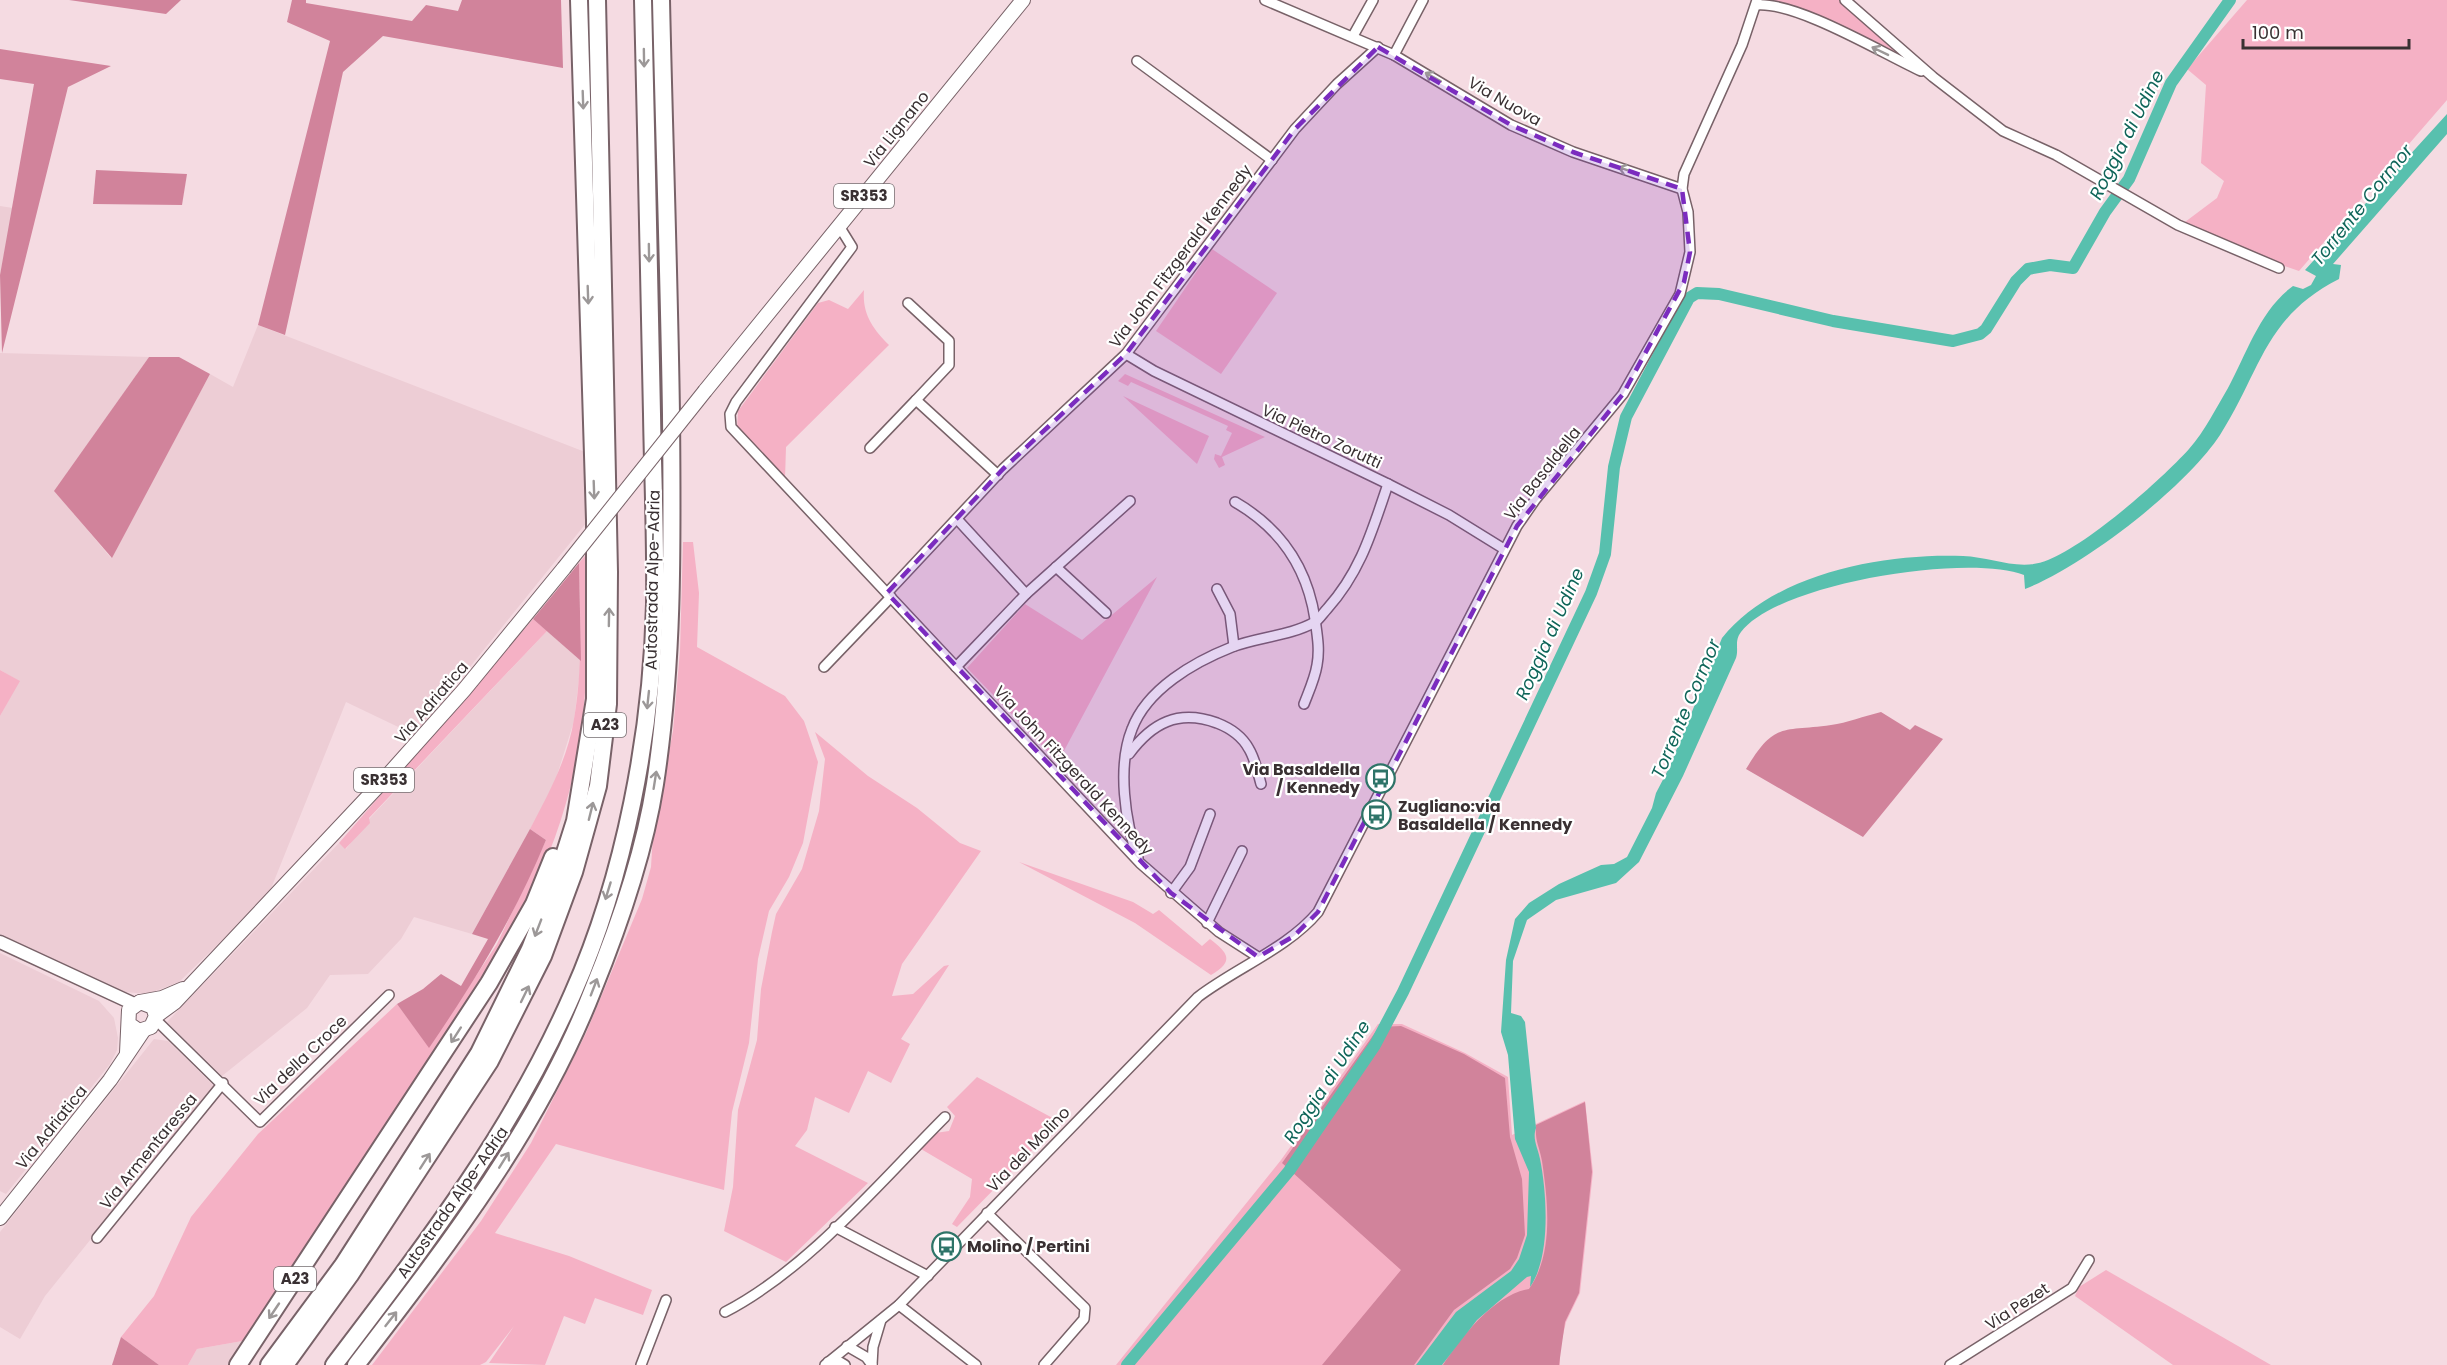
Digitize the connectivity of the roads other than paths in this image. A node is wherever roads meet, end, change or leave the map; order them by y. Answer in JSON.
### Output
{"nodes":[{"id":1,"x":579,"y":0,"type":"edge"},
{"id":2,"x":597,"y":0,"type":"edge"},
{"id":3,"x":643,"y":0,"type":"edge"},
{"id":4,"x":661,"y":0,"type":"edge"},
{"id":5,"x":1023,"y":0,"type":"edge"},
{"id":6,"x":1265,"y":0,"type":"edge"},
{"id":7,"x":1373,"y":0,"type":"edge"},
{"id":8,"x":1423,"y":0,"type":"edge"},
{"id":9,"x":1845,"y":0,"type":"edge"},
{"id":10,"x":1756,"y":2,"type":"edge"},
{"id":11,"x":1286,"y":4,"type":"edge"},
{"id":12,"x":1353,"y":36,"type":"junction"},
{"id":13,"x":1378,"y":47,"type":"junction"},
{"id":14,"x":1394,"y":55,"type":"junction"},
{"id":15,"x":1137,"y":62,"type":"dead end"},
{"id":16,"x":1933,"y":77,"type":"junction"},
{"id":17,"x":1272,"y":160,"type":"junction"},
{"id":18,"x":1682,"y":189,"type":"junction"},
{"id":19,"x":839,"y":226,"type":"junction"},
{"id":20,"x":2279,"y":268,"type":"dead end"},
{"id":21,"x":908,"y":303,"type":"dead end"},
{"id":22,"x":1126,"y":354,"type":"junction"},
{"id":23,"x":916,"y":400,"type":"junction"},
{"id":24,"x":870,"y":448,"type":"dead end"},
{"id":25,"x":998,"y":475,"type":"junction"},
{"id":26,"x":1388,"y":484,"type":"junction"},
{"id":27,"x":1130,"y":501,"type":"dead end"},
{"id":28,"x":1235,"y":502,"type":"dead end"},
{"id":29,"x":957,"y":519,"type":"junction"},
{"id":30,"x":1504,"y":549,"type":"junction"},
{"id":31,"x":1056,"y":567,"type":"junction"},
{"id":32,"x":564,"y":568,"type":"joint"},
{"id":33,"x":1217,"y":590,"type":"dead end"},
{"id":34,"x":1026,"y":594,"type":"junction"},
{"id":35,"x":889,"y":595,"type":"junction"},
{"id":36,"x":1106,"y":613,"type":"dead end"},
{"id":37,"x":1316,"y":622,"type":"junction"},
{"id":38,"x":1234,"y":646,"type":"junction"},
{"id":39,"x":825,"y":667,"type":"dead end"},
{"id":40,"x":956,"y":668,"type":"junction"},
{"id":41,"x":1304,"y":704,"type":"dead end"},
{"id":42,"x":1127,"y":756,"type":"junction"},
{"id":43,"x":583,"y":776,"type":"junction"},
{"id":44,"x":1261,"y":784,"type":"dead end"},
{"id":45,"x":1210,"y":814,"type":"dead end"},
{"id":46,"x":1242,"y":851,"type":"dead end"},
{"id":47,"x":1140,"y":863,"type":"junction"},
{"id":48,"x":1171,"y":893,"type":"junction"},
{"id":49,"x":1207,"y":922,"type":"junction"},
{"id":50,"x":0,"y":942,"type":"edge"},
{"id":51,"x":1257,"y":957,"type":"junction"},
{"id":52,"x":193,"y":984,"type":"junction"},
{"id":53,"x":105,"y":992,"type":"junction"},
{"id":54,"x":389,"y":995,"type":"dead end"},
{"id":55,"x":137,"y":1003,"type":"junction"},
{"id":56,"x":156,"y":1018,"type":"junction"},
{"id":57,"x":128,"y":1021,"type":"junction"},
{"id":58,"x":143,"y":1031,"type":"junction"},
{"id":59,"x":127,"y":1055,"type":"junction"},
{"id":60,"x":223,"y":1083,"type":"junction"},
{"id":61,"x":945,"y":1117,"type":"dead end"},
{"id":62,"x":987,"y":1213,"type":"junction"},
{"id":63,"x":0,"y":1218,"type":"edge"},
{"id":64,"x":835,"y":1227,"type":"junction"},
{"id":65,"x":97,"y":1238,"type":"dead end"},
{"id":66,"x":2089,"y":1260,"type":"dead end"},
{"id":67,"x":928,"y":1276,"type":"junction"},
{"id":68,"x":666,"y":1300,"type":"dead end"},
{"id":69,"x":898,"y":1305,"type":"junction"},
{"id":70,"x":725,"y":1312,"type":"dead end"},
{"id":71,"x":881,"y":1319,"type":"junction"},
{"id":72,"x":847,"y":1346,"type":"junction"},
{"id":73,"x":827,"y":1364,"type":"edge"},
{"id":74,"x":238,"y":1365,"type":"edge"},
{"id":75,"x":269,"y":1365,"type":"edge"},
{"id":76,"x":285,"y":1365,"type":"edge"},
{"id":77,"x":334,"y":1365,"type":"edge"},
{"id":78,"x":356,"y":1365,"type":"edge"},
{"id":79,"x":641,"y":1365,"type":"edge"},
{"id":80,"x":845,"y":1365,"type":"edge"},
{"id":81,"x":872,"y":1365,"type":"edge"},
{"id":82,"x":976,"y":1365,"type":"edge"},
{"id":83,"x":1044,"y":1365,"type":"edge"},
{"id":84,"x":1950,"y":1365,"type":"edge"}],
"edges":[{"from":1,"to":43,"type":"highway","number":"A23","one_way":true},
{"from":76,"to":2,"type":"highway","number":"A23","one_way":true},
{"from":3,"to":77,"type":"highway","name":"Autostrada Alpe-Adria","number":"A23","one_way":true},
{"from":78,"to":4,"type":"highway","name":"Autostrada Alpe-Adria","one_way":true},
{"from":5,"to":19,"type":"main road","name":"Via Lignano","number":"SR353"},
{"from":6,"to":11,"type":"street","name":"Via Nuova"},
{"from":7,"to":12,"type":"street"},
{"from":8,"to":14,"type":"street"},
{"from":9,"to":16,"type":"street"},
{"from":16,"to":10,"type":"street","one_way":true},
{"from":10,"to":18,"type":"street","name":"Via Basaldella"},
{"from":11,"to":12,"type":"street","name":"Via Nuova"},
{"from":12,"to":13,"type":"street","name":"Via Nuova"},
{"from":13,"to":14,"type":"street","name":"Via Nuova"},
{"from":13,"to":17,"type":"street","name":"Via John Fitzgerald Kennedy"},
{"from":18,"to":14,"type":"street","name":"Via Nuova","one_way":true},
{"from":15,"to":17,"type":"street"},
{"from":16,"to":20,"type":"street"},
{"from":17,"to":22,"type":"street","name":"Via John Fitzgerald Kennedy"},
{"from":18,"to":30,"type":"street","name":"Via Basaldella"},
{"from":19,"to":32,"type":"main road","name":"Via Lignano","number":"SR353","bridge":true},
{"from":19,"to":35,"type":"street","name":"Via John Fitzgerald Kennedy"},
{"from":21,"to":23,"type":"street"},
{"from":22,"to":25,"type":"street","name":"Via John Fitzgerald Kennedy"},
{"from":22,"to":26,"type":"street","name":"Via Pietro Zorutti"},
{"from":23,"to":24,"type":"street"},
{"from":23,"to":25,"type":"street"},
{"from":25,"to":29,"type":"street","name":"Via John Fitzgerald Kennedy"},
{"from":26,"to":30,"type":"street","name":"Via Pietro Zorutti"},
{"from":26,"to":37,"type":"street"},
{"from":27,"to":31,"type":"street"},
{"from":28,"to":37,"type":"street"},
{"from":29,"to":34,"type":"street"},
{"from":29,"to":35,"type":"street","name":"Via John Fitzgerald Kennedy"},
{"from":30,"to":51,"type":"street","name":"Via Basaldella"},
{"from":31,"to":34,"type":"street"},
{"from":31,"to":36,"type":"street"},
{"from":32,"to":52,"type":"main road","name":"Via Adriatica","number":"SR353"},
{"from":33,"to":38,"type":"street"},
{"from":34,"to":40,"type":"street"},
{"from":35,"to":39,"type":"street","name":"Via John Fitzgerald Kennedy"},
{"from":35,"to":40,"type":"street","name":"Via John Fitzgerald Kennedy"},
{"from":37,"to":38,"type":"street"},
{"from":37,"to":41,"type":"street"},
{"from":38,"to":42,"type":"street"},
{"from":40,"to":47,"type":"street","name":"Via John Fitzgerald Kennedy"},
{"from":42,"to":44,"type":"street"},
{"from":42,"to":47,"type":"street"},
{"from":43,"to":74,"type":"highway","number":"A23","one_way":true},
{"from":43,"to":75,"type":"highway","number":"A23","one_way":true},
{"from":45,"to":48,"type":"street"},
{"from":46,"to":49,"type":"street"},
{"from":47,"to":48,"type":"street","name":"Via John Fitzgerald Kennedy"},
{"from":48,"to":49,"type":"street","name":"Via John Fitzgerald Kennedy"},
{"from":49,"to":51,"type":"street","name":"Via John Fitzgerald Kennedy"},
{"from":50,"to":53,"type":"main road"},
{"from":51,"to":62,"type":"street","name":"Via del Molino"},
{"from":52,"to":55,"type":"main road","name":"Via Adriatica","number":"SR353"},
{"from":52,"to":56,"type":"main road","name":"Via Adriatica","number":"SR353"},
{"from":53,"to":55,"type":"main road"},
{"from":53,"to":57,"type":"main road"},
{"from":54,"to":60,"type":"street","name":"Via della Croce"},
{"from":55,"to":56,"type":"main road"},
{"from":55,"to":57,"type":"main road"},
{"from":56,"to":58,"type":"main road","name":"Via Adriatica","number":"SR353"},
{"from":56,"to":60,"type":"street","name":"Via della Croce"},
{"from":57,"to":58,"type":"main road"},
{"from":57,"to":59,"type":"main road"},
{"from":58,"to":59,"type":"main road","name":"Via Adriatica","number":"SR353"},
{"from":59,"to":63,"type":"main road","name":"Via Adriatica","number":"SR353"},
{"from":60,"to":65,"type":"street","name":"Via Armentaressa"},
{"from":61,"to":64,"type":"street"},
{"from":62,"to":67,"type":"street","name":"Via del Molino"},
{"from":62,"to":83,"type":"street"},
{"from":64,"to":67,"type":"street"},
{"from":64,"to":70,"type":"street"},
{"from":66,"to":84,"type":"street","name":"Via Pezet"},
{"from":67,"to":69,"type":"street","name":"Via del Molino"},
{"from":68,"to":79,"type":"street"},
{"from":69,"to":71,"type":"street","name":"Via del Molino"},
{"from":69,"to":82,"type":"street"},
{"from":71,"to":72,"type":"street","name":"Via del Molino"},
{"from":71,"to":81,"type":"street"},
{"from":72,"to":73,"type":"street","name":"Via del Molino"},
{"from":72,"to":81,"type":"street"},
{"from":73,"to":80,"type":"street"}]}
